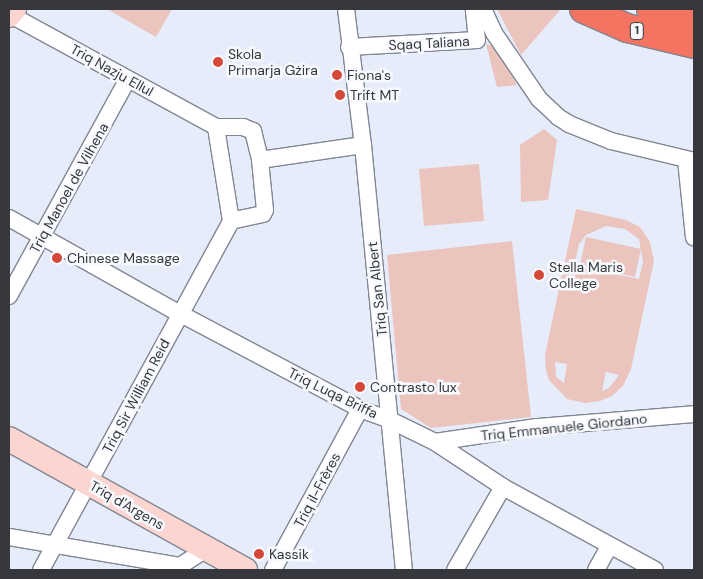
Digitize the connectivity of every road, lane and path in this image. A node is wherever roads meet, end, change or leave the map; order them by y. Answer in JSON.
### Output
{"nodes":[{"id":1,"x":346,"y":9,"type":"edge"},
{"id":2,"x":474,"y":9,"type":"edge"},
{"id":3,"x":483,"y":9,"type":"edge"},
{"id":4,"x":584,"y":9,"type":"edge"},
{"id":5,"x":651,"y":9,"type":"edge"},
{"id":6,"x":10,"y":13,"type":"edge"},
{"id":7,"x":694,"y":18,"type":"edge"},
{"id":8,"x":694,"y":44,"type":"edge"},
{"id":9,"x":349,"y":47,"type":"junction"},
{"id":10,"x":128,"y":79,"type":"junction"},
{"id":11,"x":216,"y":127,"type":"junction"},
{"id":12,"x":363,"y":145,"type":"junction"},
{"id":13,"x":260,"y":160,"type":"junction"},
{"id":14,"x":690,"y":161,"type":"edge"},
{"id":15,"x":9,"y":218,"type":"edge"},
{"id":16,"x":231,"y":221,"type":"junction"},
{"id":17,"x":43,"y":237,"type":"junction"},
{"id":18,"x":694,"y":238,"type":"edge"},
{"id":19,"x":9,"y":296,"type":"edge"},
{"id":20,"x":180,"y":314,"type":"junction"},
{"id":21,"x":360,"y":409,"type":"junction"},
{"id":22,"x":694,"y":414,"type":"edge"},
{"id":23,"x":390,"y":420,"type":"junction"},
{"id":24,"x":9,"y":439,"type":"edge"},
{"id":25,"x":434,"y":442,"type":"junction"},
{"id":26,"x":89,"y":483,"type":"junction"},
{"id":27,"x":503,"y":487,"type":"junction"},
{"id":28,"x":9,"y":537,"type":"edge"},
{"id":29,"x":55,"y":545,"type":"junction"},
{"id":30,"x":609,"y":547,"type":"junction"},
{"id":31,"x":206,"y":549,"type":"junction"},
{"id":32,"x":41,"y":570,"type":"edge"},
{"id":33,"x":245,"y":570,"type":"edge"},
{"id":34,"x":274,"y":570,"type":"edge"},
{"id":35,"x":404,"y":570,"type":"edge"},
{"id":36,"x":455,"y":570,"type":"edge"},
{"id":37,"x":596,"y":570,"type":"edge"},
{"id":38,"x":655,"y":570,"type":"edge"}],
"edges":[{"from":1,"to":9,"type":"street","name":"Triq San Albert"},
{"from":2,"to":9,"type":"street","name":"Sqaq Taliana"},
{"from":3,"to":14,"type":"street"},
{"from":4,"to":8,"type":"highway","number":"1"},
{"from":5,"to":7,"type":"highway","number":"1"},
{"from":6,"to":10,"type":"street","name":"Triq Nazju Ellul"},
{"from":9,"to":12,"type":"street","name":"Triq San Albert"},
{"from":10,"to":11,"type":"street","name":"Triq Nazju Ellul"},
{"from":10,"to":17,"type":"street","name":"Triq Manoel de Vilhena"},
{"from":11,"to":13,"type":"street"},
{"from":11,"to":16,"type":"street"},
{"from":12,"to":13,"type":"street"},
{"from":12,"to":23,"type":"street","name":"Triq San Albert"},
{"from":13,"to":16,"type":"street"},
{"from":14,"to":18,"type":"street"},
{"from":15,"to":17,"type":"street","name":"Triq Luqa Briffa"},
{"from":16,"to":20,"type":"street","name":"Triq Sir William Reid"},
{"from":17,"to":19,"type":"street","name":"Triq Manoel de Vilhena"},
{"from":17,"to":20,"type":"street","name":"Triq Luqa Briffa"},
{"from":20,"to":21,"type":"street","name":"Triq Luqa Briffa"},
{"from":20,"to":26,"type":"street","name":"Triq Sir William Reid"},
{"from":21,"to":23,"type":"street","name":"Triq Luqa Briffa"},
{"from":21,"to":34,"type":"street","name":"Triq il-Frères"},
{"from":22,"to":25,"type":"street","name":"Triq Emmanuele Giordano"},
{"from":23,"to":25,"type":"street","name":"Triq Luqa Briffa"},
{"from":23,"to":35,"type":"street","name":"Triq San Albert"},
{"from":24,"to":26,"type":"main road","name":"Triq d'Argens"},
{"from":25,"to":27,"type":"street","name":"Triq Luqa Briffa"},
{"from":26,"to":29,"type":"street","name":"Triq Sir William Reid"},
{"from":26,"to":31,"type":"main road","name":"Triq d'Argens"},
{"from":27,"to":30,"type":"street","name":"Triq Luqa Briffa"},
{"from":27,"to":36,"type":"street"},
{"from":28,"to":29,"type":"street"},
{"from":29,"to":31,"type":"street"},
{"from":29,"to":32,"type":"street","name":"Triq Sir William Reid"},
{"from":30,"to":37,"type":"street"},
{"from":30,"to":38,"type":"street","name":"Triq Luqa Briffa"},
{"from":31,"to":33,"type":"main road","name":"Triq d'Argens"}]}
